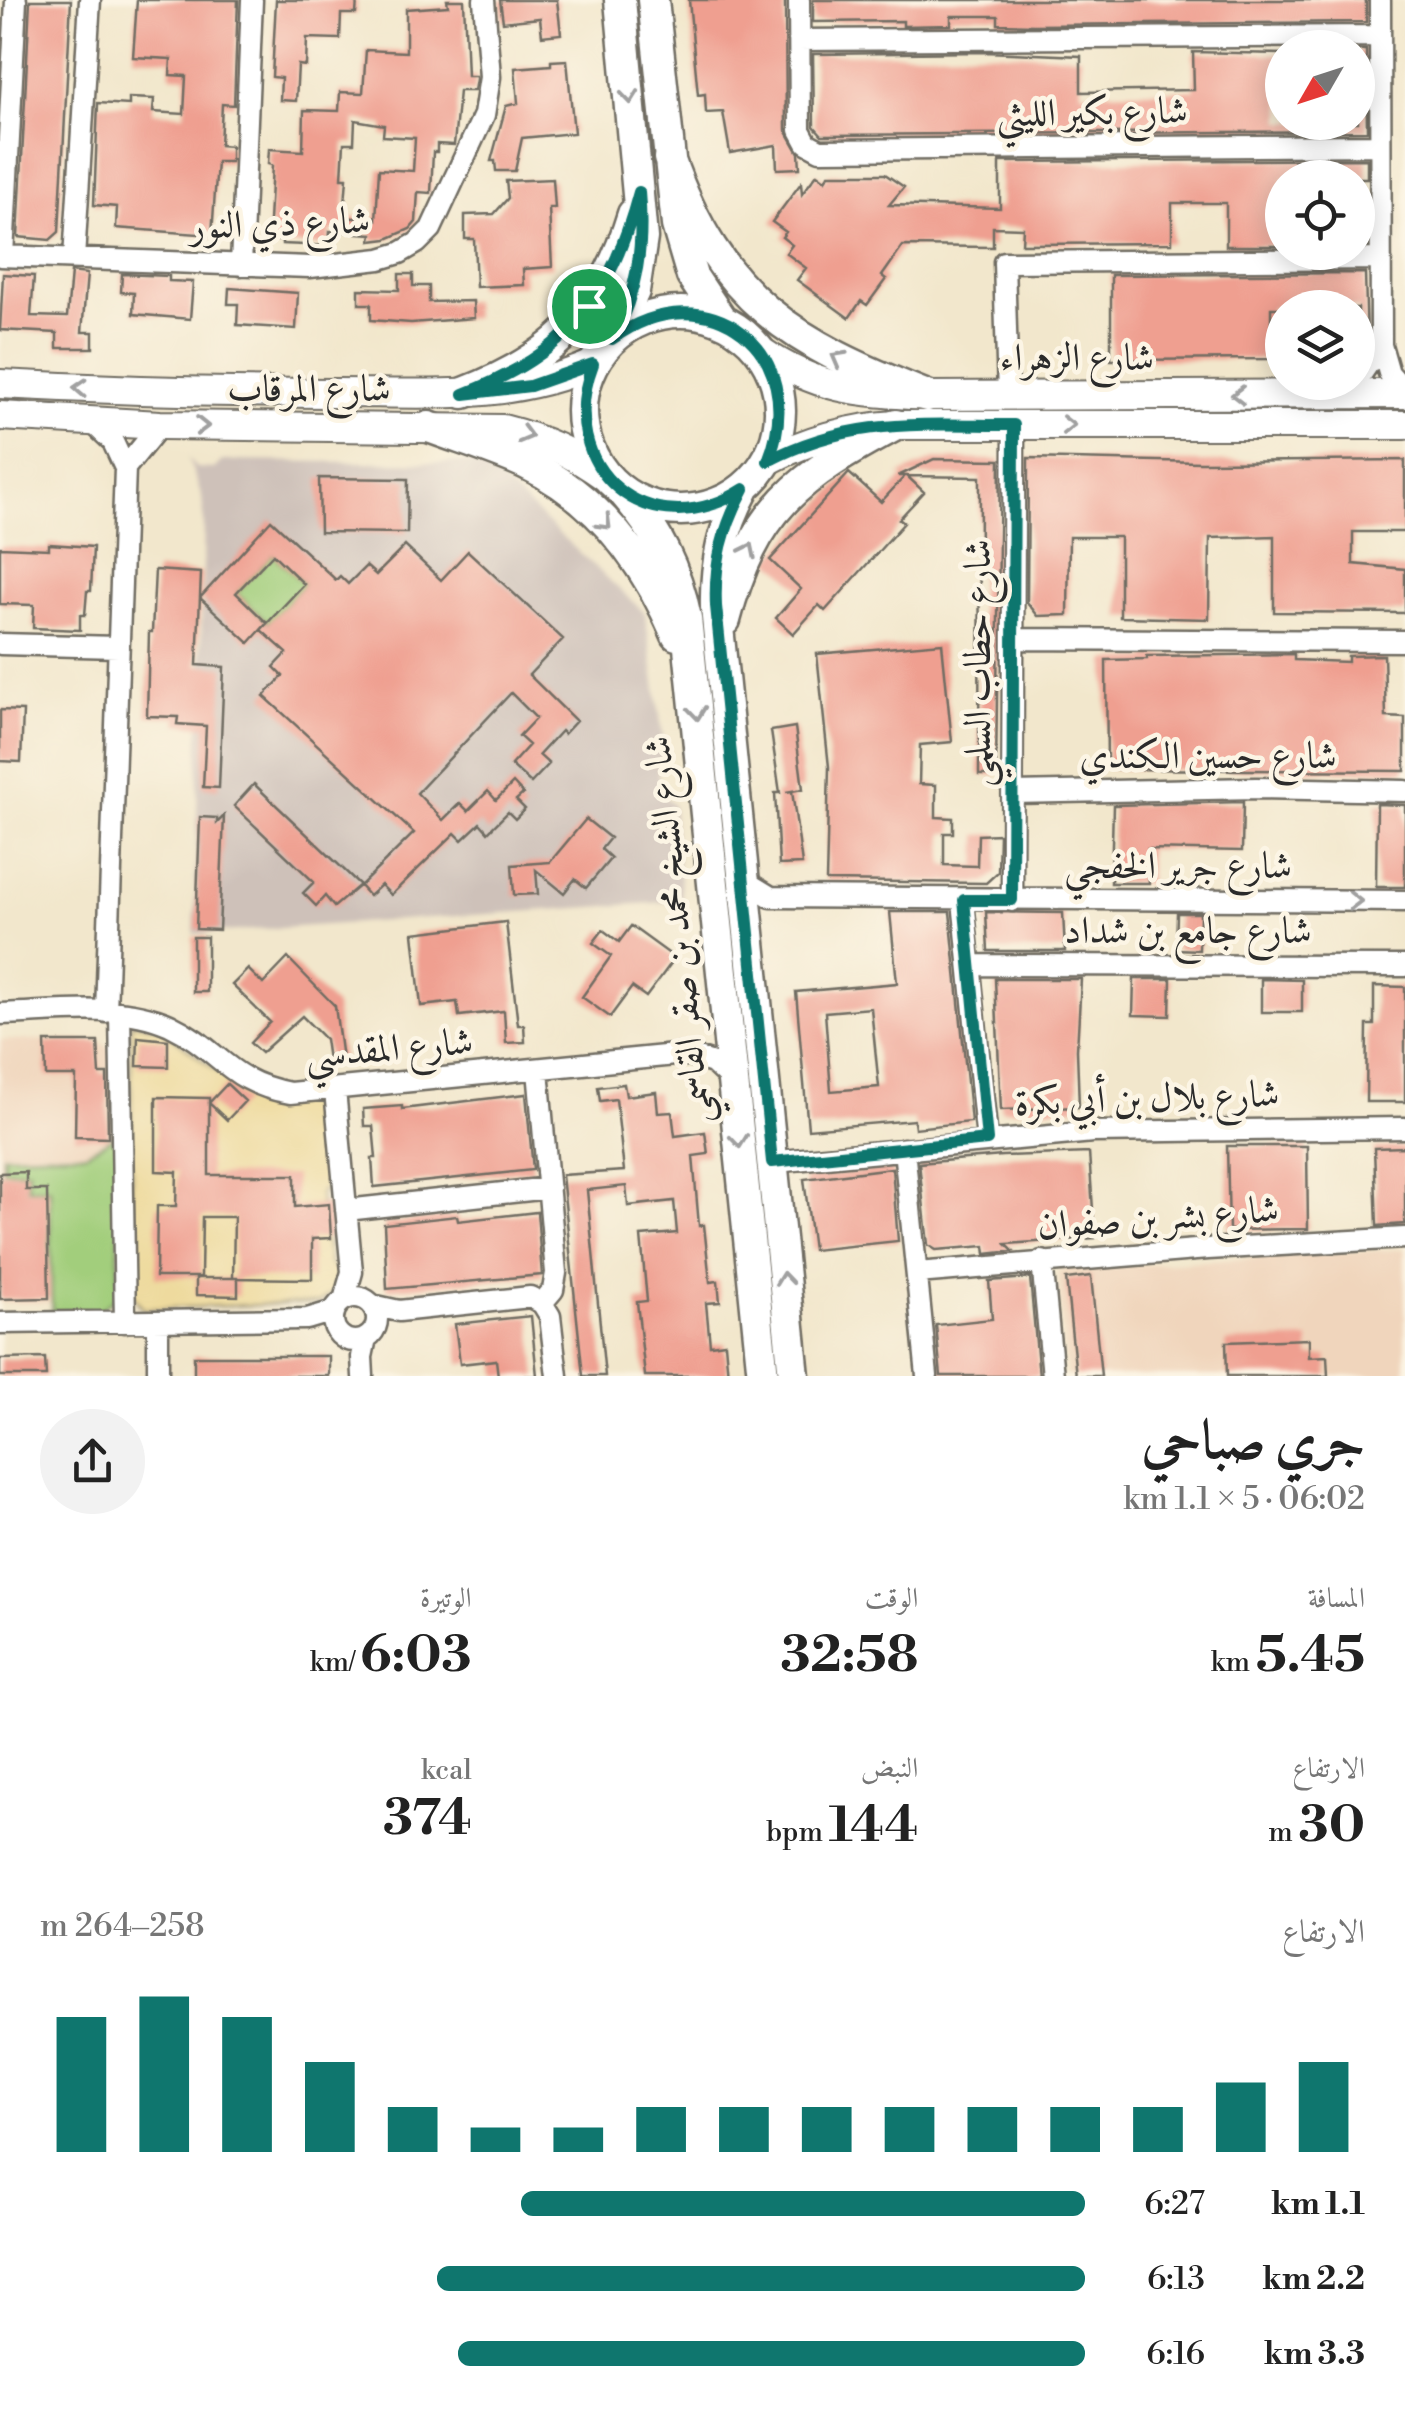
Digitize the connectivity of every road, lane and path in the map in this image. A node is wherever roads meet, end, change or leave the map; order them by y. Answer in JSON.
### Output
{"nodes":[{"id":1,"x":16,"y":0,"type":"edge"},
{"id":2,"x":90,"y":0,"type":"edge"},
{"id":3,"x":252,"y":0,"type":"edge"},
{"id":4,"x":484,"y":0,"type":"edge"},
{"id":5,"x":620,"y":0,"type":"edge"},
{"id":6,"x":653,"y":0,"type":"edge"},
{"id":7,"x":799,"y":0,"type":"edge"},
{"id":8,"x":1380,"y":0,"type":"edge"},
{"id":9,"x":1380,"y":36,"type":"junction"},
{"id":10,"x":799,"y":40,"type":"junction"},
{"id":11,"x":1380,"y":144,"type":"junction"},
{"id":12,"x":670,"y":158,"type":"junction"},
{"id":13,"x":639,"y":192,"type":"junction"},
{"id":14,"x":1,"y":256,"type":"edge"},
{"id":15,"x":74,"y":259,"type":"junction"},
{"id":16,"x":1381,"y":259,"type":"junction"},
{"id":17,"x":241,"y":265,"type":"junction"},
{"id":18,"x":722,"y":321,"type":"junction"},
{"id":19,"x":612,"y":339,"type":"junction"},
{"id":20,"x":1381,"y":345,"type":"junction"},
{"id":21,"x":758,"y":350,"type":"junction"},
{"id":22,"x":1375,"y":353,"type":"edge"},
{"id":23,"x":593,"y":364,"type":"junction"},
{"id":24,"x":0,"y":384,"type":"edge"},
{"id":25,"x":1265,"y":388,"type":"edge"},
{"id":26,"x":1375,"y":388,"type":"edge"},
{"id":27,"x":1405,"y":393,"type":"edge"},
{"id":28,"x":464,"y":394,"type":"junction"},
{"id":29,"x":927,"y":396,"type":"junction"},
{"id":30,"x":1008,"y":396,"type":"junction"},
{"id":31,"x":0,"y":416,"type":"edge"},
{"id":32,"x":92,"y":422,"type":"junction"},
{"id":33,"x":160,"y":424,"type":"junction"},
{"id":34,"x":1405,"y":424,"type":"edge"},
{"id":35,"x":1014,"y":425,"type":"junction"},
{"id":36,"x":896,"y":426,"type":"junction"},
{"id":37,"x":429,"y":427,"type":"junction"},
{"id":38,"x":768,"y":461,"type":"junction"},
{"id":39,"x":124,"y":468,"type":"junction"},
{"id":40,"x":615,"y":485,"type":"junction"},
{"id":41,"x":744,"y":489,"type":"junction"},
{"id":42,"x":1013,"y":639,"type":"junction"},
{"id":43,"x":1405,"y":641,"type":"edge"},
{"id":44,"x":720,"y":642,"type":"junction"},
{"id":45,"x":0,"y":644,"type":"edge"},
{"id":46,"x":118,"y":647,"type":"junction"},
{"id":47,"x":692,"y":672,"type":"junction"},
{"id":48,"x":1405,"y":791,"type":"edge"},
{"id":49,"x":1012,"y":793,"type":"junction"},
{"id":50,"x":743,"y":880,"type":"junction"},
{"id":51,"x":771,"y":897,"type":"junction"},
{"id":52,"x":964,"y":900,"type":"junction"},
{"id":53,"x":1012,"y":900,"type":"junction"},
{"id":54,"x":1405,"y":901,"type":"edge"},
{"id":55,"x":747,"y":920,"type":"junction"},
{"id":56,"x":970,"y":966,"type":"junction"},
{"id":57,"x":1405,"y":966,"type":"edge"},
{"id":58,"x":113,"y":1012,"type":"junction"},
{"id":59,"x":0,"y":1014,"type":"edge"},
{"id":60,"x":727,"y":1019,"type":"junction"},
{"id":61,"x":685,"y":1054,"type":"junction"},
{"id":62,"x":538,"y":1070,"type":"junction"},
{"id":63,"x":734,"y":1083,"type":"junction"},
{"id":64,"x":334,"y":1090,"type":"junction"},
{"id":65,"x":1405,"y":1128,"type":"edge"},
{"id":66,"x":987,"y":1140,"type":"junction"},
{"id":67,"x":904,"y":1150,"type":"junction"},
{"id":68,"x":772,"y":1162,"type":"junction"},
{"id":69,"x":549,"y":1188,"type":"junction"},
{"id":70,"x":346,"y":1210,"type":"junction"},
{"id":71,"x":1405,"y":1238,"type":"edge"},
{"id":72,"x":1042,"y":1261,"type":"junction"},
{"id":73,"x":916,"y":1273,"type":"junction"},
{"id":74,"x":754,"y":1287,"type":"junction"},
{"id":75,"x":542,"y":1303,"type":"junction"},
{"id":76,"x":355,"y":1318,"type":"junction"},
{"id":77,"x":158,"y":1321,"type":"junction"},
{"id":78,"x":125,"y":1322,"type":"junction"},
{"id":79,"x":0,"y":1323,"type":"edge"},
{"id":80,"x":363,"y":1371,"type":"edge"},
{"id":81,"x":158,"y":1376,"type":"edge"},
{"id":82,"x":556,"y":1376,"type":"edge"},
{"id":83,"x":763,"y":1376,"type":"edge"},
{"id":84,"x":777,"y":1376,"type":"edge"},
{"id":85,"x":794,"y":1376,"type":"edge"},
{"id":86,"x":927,"y":1376,"type":"edge"},
{"id":87,"x":1053,"y":1376,"type":"edge"}],
"edges":[{"from":1,"to":14,"type":"street"},
{"from":2,"to":15,"type":"street"},
{"from":3,"to":17,"type":"street"},
{"from":4,"to":17,"type":"street","name":"شارع ذي النور"},
{"from":5,"to":13,"type":"main road","one_way":true},
{"from":6,"to":12,"type":"main road"},
{"from":7,"to":10,"type":"street"},
{"from":8,"to":9,"type":"street"},
{"from":9,"to":10,"type":"street"},
{"from":9,"to":11,"type":"street"},
{"from":10,"to":11,"type":"street","name":"شارع بكير الليثي"},
{"from":11,"to":16,"type":"street"},
{"from":12,"to":18,"type":"main road"},
{"from":29,"to":12,"type":"main road","one_way":true},
{"from":13,"to":19,"type":"main road"},
{"from":13,"to":28,"type":"main road"},
{"from":14,"to":15,"type":"street","name":"شارع ذي النور"},
{"from":15,"to":17,"type":"street","name":"شارع ذي النور"},
{"from":16,"to":20,"type":"street"},
{"from":16,"to":30,"type":"street"},
{"from":18,"to":19,"type":"main road"},
{"from":18,"to":21,"type":"main road"},
{"from":19,"to":23,"type":"main road"},
{"from":20,"to":22,"type":"street"},
{"from":20,"to":27,"type":"street"},
{"from":21,"to":29,"type":"main road","name":"شارع الزهراء"},
{"from":21,"to":38,"type":"main road"},
{"from":23,"to":28,"type":"main road","name":"شارع المرقاب"},
{"from":23,"to":40,"type":"main road"},
{"from":28,"to":24,"type":"main road","name":"شارع المرقاب","one_way":true},
{"from":25,"to":30,"type":"main road","name":"شارع الزهراء","one_way":true},
{"from":26,"to":27,"type":"main road","name":"شارع الزهراء"},
{"from":29,"to":30,"type":"main road","name":"شارع الزهراء"},
{"from":31,"to":32,"type":"main road","name":"شارع المرقاب"},
{"from":32,"to":33,"type":"main road","name":"شارع المرقاب"},
{"from":32,"to":39,"type":"street"},
{"from":33,"to":37,"type":"main road","name":"شارع المرقاب","one_way":true},
{"from":33,"to":39,"type":"street"},
{"from":35,"to":34,"type":"main road","name":"شارع الزهراء","one_way":true},
{"from":35,"to":36,"type":"main road","name":"شارع الزهراء"},
{"from":35,"to":42,"type":"street","name":"شارع حطاب السلمي"},
{"from":36,"to":38,"type":"main road","name":"شارع الزهراء"},
{"from":44,"to":36,"type":"main road","one_way":true},
{"from":37,"to":40,"type":"main road","name":"شارع المرقاب","one_way":true},
{"from":37,"to":47,"type":"main road","one_way":true},
{"from":38,"to":41,"type":"main road"},
{"from":39,"to":46,"type":"street"},
{"from":40,"to":41,"type":"main road"},
{"from":40,"to":47,"type":"main road","name":"شارع الشيخ محمد بن صقر القاسمي"},
{"from":41,"to":44,"type":"main road","name":"شارع الشيخ محمد بن صقر القاسمي"},
{"from":42,"to":43,"type":"street"},
{"from":42,"to":49,"type":"street","name":"شارع حطاب السلمي"},
{"from":44,"to":50,"type":"main road","name":"شارع الشيخ محمد بن صقر القاسمي"},
{"from":45,"to":46,"type":"street"},
{"from":46,"to":58,"type":"street"},
{"from":47,"to":60,"type":"main road","name":"شارع الشيخ محمد بن صقر القاسمي","one_way":true},
{"from":48,"to":49,"type":"street","name":"شارع حسين الكندي"},
{"from":49,"to":53,"type":"street","name":"شارع حطاب السلمي"},
{"from":50,"to":51,"type":"street"},
{"from":50,"to":55,"type":"main road","name":"شارع الشيخ محمد بن صقر القاسمي"},
{"from":51,"to":52,"type":"street","name":"شارع جرير الخفجي"},
{"from":51,"to":55,"type":"street"},
{"from":52,"to":53,"type":"street","name":"شارع جرير الخفجي"},
{"from":52,"to":56,"type":"street"},
{"from":53,"to":54,"type":"street","name":"شارع جرير الخفجي","one_way":true},
{"from":55,"to":68,"type":"main road","name":"شارع الشيخ محمد بن صقر القاسمي"},
{"from":56,"to":57,"type":"street","name":"شارع جامع بن شداد"},
{"from":56,"to":66,"type":"street"},
{"from":58,"to":59,"type":"street","name":"شارع المقدسي"},
{"from":58,"to":64,"type":"street","name":"شارع المقدسي"},
{"from":58,"to":78,"type":"street"},
{"from":60,"to":61,"type":"street"},
{"from":60,"to":63,"type":"main road","name":"شارع الشيخ محمد بن صقر القاسمي"},
{"from":61,"to":62,"type":"street","name":"شارع المقدسي"},
{"from":61,"to":63,"type":"street"},
{"from":62,"to":64,"type":"street","name":"شارع المقدسي"},
{"from":62,"to":69,"type":"street"},
{"from":63,"to":74,"type":"main road","name":"شارع الشيخ محمد بن صقر القاسمي","one_way":true},
{"from":64,"to":70,"type":"street"},
{"from":65,"to":66,"type":"street","name":"شارع بلال بن أبي بكرة"},
{"from":66,"to":67,"type":"street","name":"شارع بلال بن أبي بكرة"},
{"from":67,"to":68,"type":"street","name":"شارع بلال بن أبي بكرة"},
{"from":67,"to":73,"type":"street"},
{"from":85,"to":68,"type":"main road","name":"شارع الشيخ محمد بن صقر القاسمي","one_way":true},
{"from":69,"to":70,"type":"street"},
{"from":69,"to":75,"type":"street"},
{"from":70,"to":76,"type":"street"},
{"from":71,"to":72,"type":"street","name":"شارع بشر بن صفوان"},
{"from":72,"to":73,"type":"street","name":"شارع بشر بن صفوان"},
{"from":72,"to":87,"type":"street"},
{"from":73,"to":86,"type":"street"},
{"from":74,"to":83,"type":"main road","name":"شارع الشيخ محمد بن صقر القاسمي"},
{"from":74,"to":84,"type":"main road"},
{"from":75,"to":76,"type":"street"},
{"from":75,"to":82,"type":"street"},
{"from":76,"to":77,"type":"street"},
{"from":76,"to":80,"type":"street"},
{"from":77,"to":78,"type":"street"},
{"from":77,"to":81,"type":"street"},
{"from":78,"to":79,"type":"street"}]}
